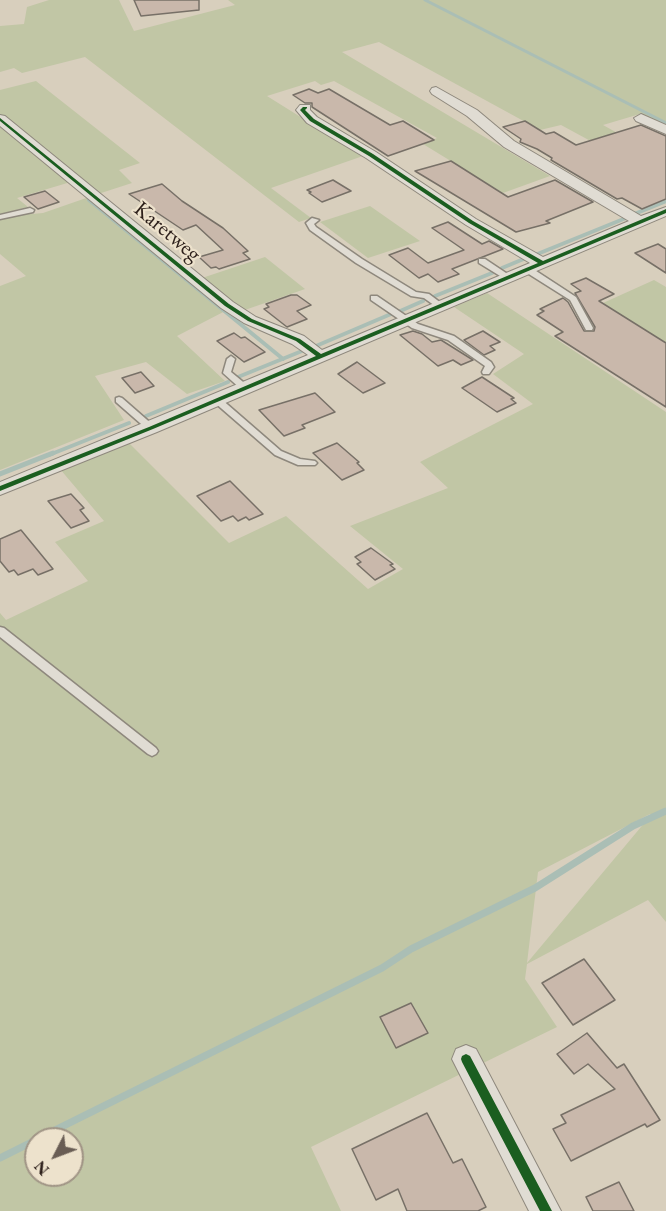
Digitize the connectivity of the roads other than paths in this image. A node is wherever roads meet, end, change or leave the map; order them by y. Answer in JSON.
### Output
{"nodes":[{"id":1,"x":436,"y":91,"type":"dead end"},
{"id":2,"x":305,"y":108,"type":"dead end"},
{"id":3,"x":641,"y":118,"type":"dead end"},
{"id":4,"x":0,"y":119,"type":"edge"},
{"id":5,"x":666,"y":130,"type":"edge"},
{"id":6,"x":30,"y":210,"type":"dead end"},
{"id":7,"x":666,"y":211,"type":"edge"},
{"id":8,"x":0,"y":217,"type":"edge"},
{"id":9,"x":315,"y":220,"type":"dead end"},
{"id":10,"x":641,"y":222,"type":"junction"},
{"id":11,"x":482,"y":261,"type":"dead end"},
{"id":12,"x":535,"y":266,"type":"junction"},
{"id":13,"x":508,"y":277,"type":"junction"},
{"id":14,"x":374,"y":298,"type":"dead end"},
{"id":15,"x":441,"y":306,"type":"junction"},
{"id":16,"x":406,"y":320,"type":"junction"},
{"id":17,"x":589,"y":328,"type":"dead end"},
{"id":18,"x":320,"y":356,"type":"junction"},
{"id":19,"x":231,"y":358,"type":"dead end"},
{"id":20,"x":486,"y":372,"type":"dead end"},
{"id":21,"x":245,"y":388,"type":"junction"},
{"id":22,"x":119,"y":400,"type":"dead end"},
{"id":23,"x":217,"y":400,"type":"junction"},
{"id":24,"x":151,"y":428,"type":"junction"},
{"id":25,"x":312,"y":463,"type":"dead end"},
{"id":26,"x":0,"y":489,"type":"edge"},
{"id":27,"x":0,"y":631,"type":"edge"},
{"id":28,"x":152,"y":751,"type":"dead end"},
{"id":29,"x":466,"y":1059,"type":"dead end"},
{"id":30,"x":546,"y":1211,"type":"edge"}],
"edges":[{"from":1,"to":10,"type":"street"},
{"from":2,"to":12,"type":"street"},
{"from":3,"to":5,"type":"street"},
{"from":4,"to":18,"type":"street","name":"Karetweg"},
{"from":6,"to":8,"type":"lane"},
{"from":7,"to":10,"type":"street"},
{"from":9,"to":15,"type":"lane"},
{"from":10,"to":12,"type":"street"},
{"from":11,"to":13,"type":"lane"},
{"from":12,"to":13,"type":"street"},
{"from":12,"to":17,"type":"lane"},
{"from":13,"to":15,"type":"street"},
{"from":14,"to":16,"type":"lane"},
{"from":15,"to":16,"type":"street"},
{"from":16,"to":18,"type":"street"},
{"from":16,"to":20,"type":"lane"},
{"from":18,"to":21,"type":"street"},
{"from":19,"to":21,"type":"lane"},
{"from":21,"to":23,"type":"street"},
{"from":22,"to":24,"type":"lane"},
{"from":23,"to":24,"type":"street"},
{"from":23,"to":25,"type":"lane"},
{"from":24,"to":26,"type":"street"},
{"from":27,"to":28,"type":"lane"},
{"from":29,"to":30,"type":"street"}]}
